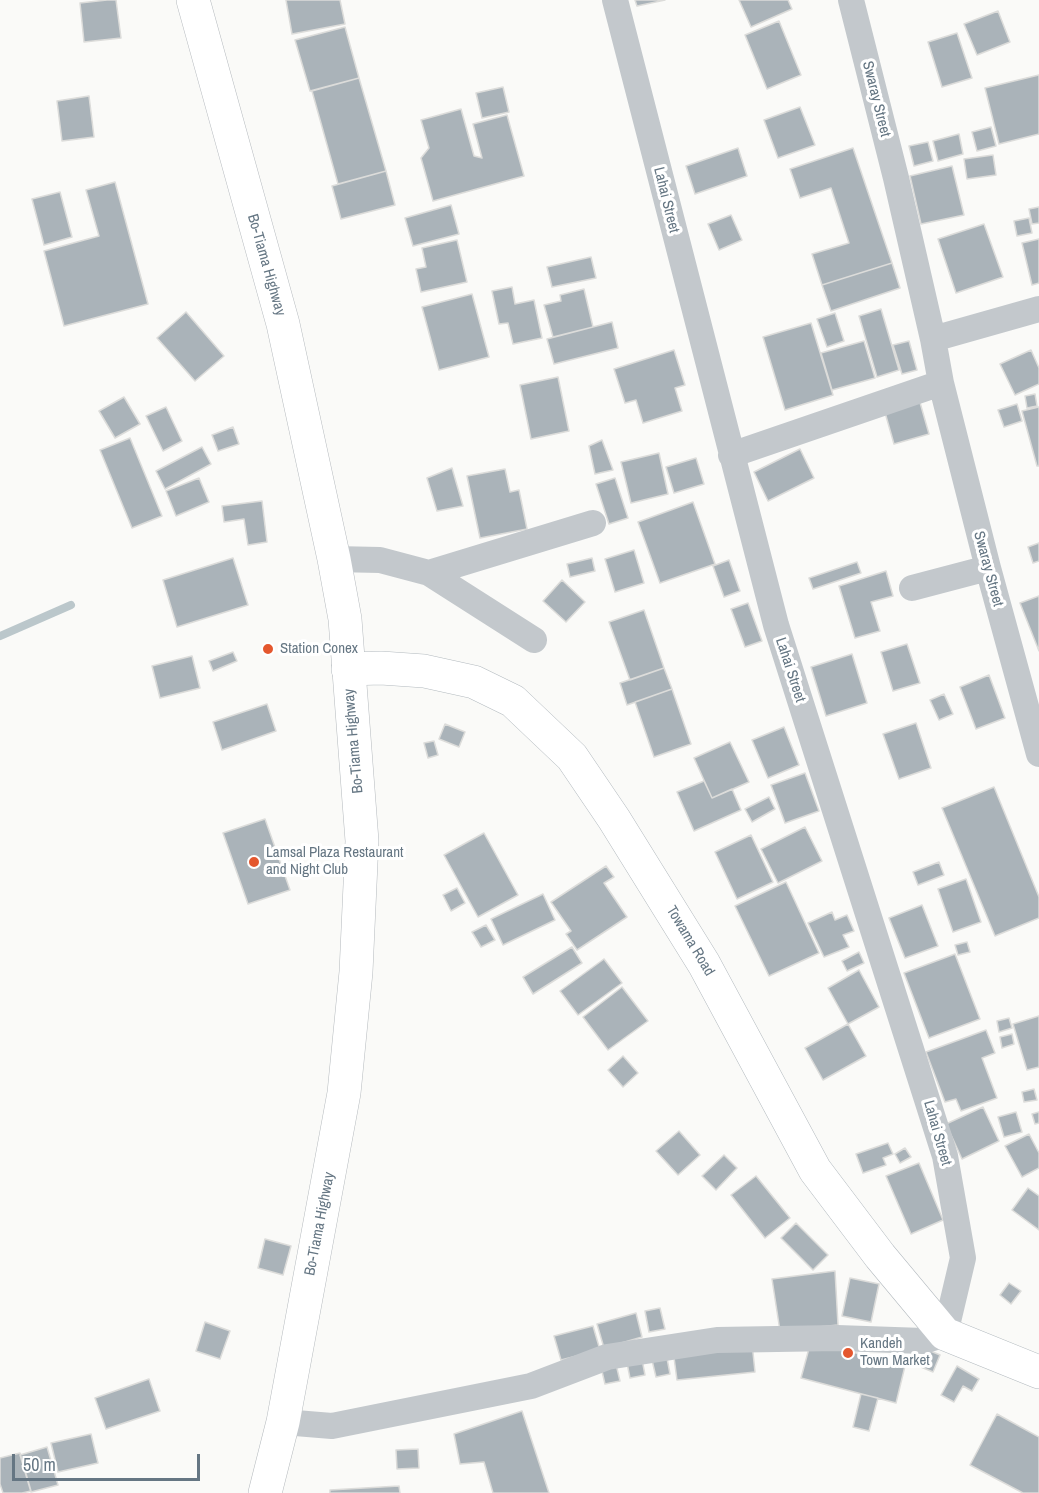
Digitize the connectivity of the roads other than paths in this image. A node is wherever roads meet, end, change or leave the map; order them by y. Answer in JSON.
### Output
{"nodes":[{"id":1,"x":193,"y":0,"type":"edge"},
{"id":2,"x":615,"y":0,"type":"edge"},
{"id":3,"x":851,"y":0,"type":"edge"},
{"id":4,"x":1039,"y":309,"type":"edge"},
{"id":5,"x":933,"y":339,"type":"junction"},
{"id":6,"x":941,"y":383,"type":"junction"},
{"id":7,"x":731,"y":455,"type":"junction"},
{"id":8,"x":593,"y":523,"type":"dead end"},
{"id":9,"x":334,"y":559,"type":"junction"},
{"id":10,"x":988,"y":568,"type":"junction"},
{"id":11,"x":429,"y":573,"type":"junction"},
{"id":12,"x":912,"y":588,"type":"dead end"},
{"id":13,"x":534,"y":640,"type":"dead end"},
{"id":14,"x":348,"y":669,"type":"junction"},
{"id":15,"x":1039,"y":754,"type":"edge"},
{"id":16,"x":945,"y":1334,"type":"junction"},
{"id":17,"x":1039,"y":1372,"type":"edge"},
{"id":18,"x":283,"y":1422,"type":"junction"},
{"id":19,"x":267,"y":1484,"type":"edge"},
{"id":20,"x":241,"y":1493,"type":"edge"}],
"edges":[{"from":1,"to":9,"type":"main road","name":"Bo-Tiama Highway"},
{"from":2,"to":7,"type":"street","name":"Lahai Street"},
{"from":3,"to":5,"type":"street","name":"Swaray Street"},
{"from":4,"to":5,"type":"street"},
{"from":5,"to":6,"type":"street","name":"Swaray Street"},
{"from":6,"to":7,"type":"street"},
{"from":6,"to":10,"type":"street","name":"Swaray Street"},
{"from":7,"to":16,"type":"street","name":"Lahai Street"},
{"from":8,"to":11,"type":"street"},
{"from":9,"to":11,"type":"street"},
{"from":9,"to":14,"type":"main road","name":"Bo-Tiama Highway"},
{"from":10,"to":12,"type":"street"},
{"from":10,"to":15,"type":"street","name":"Swaray Street"},
{"from":11,"to":13,"type":"street"},
{"from":14,"to":16,"type":"main road","name":"Towama Road"},
{"from":14,"to":18,"type":"main road","name":"Bo-Tiama Highway"},
{"from":16,"to":17,"type":"main road"},
{"from":16,"to":18,"type":"street"},
{"from":18,"to":19,"type":"main road","name":"Bo-Tiama Highway"},
{"from":19,"to":20,"type":"main road"}]}
